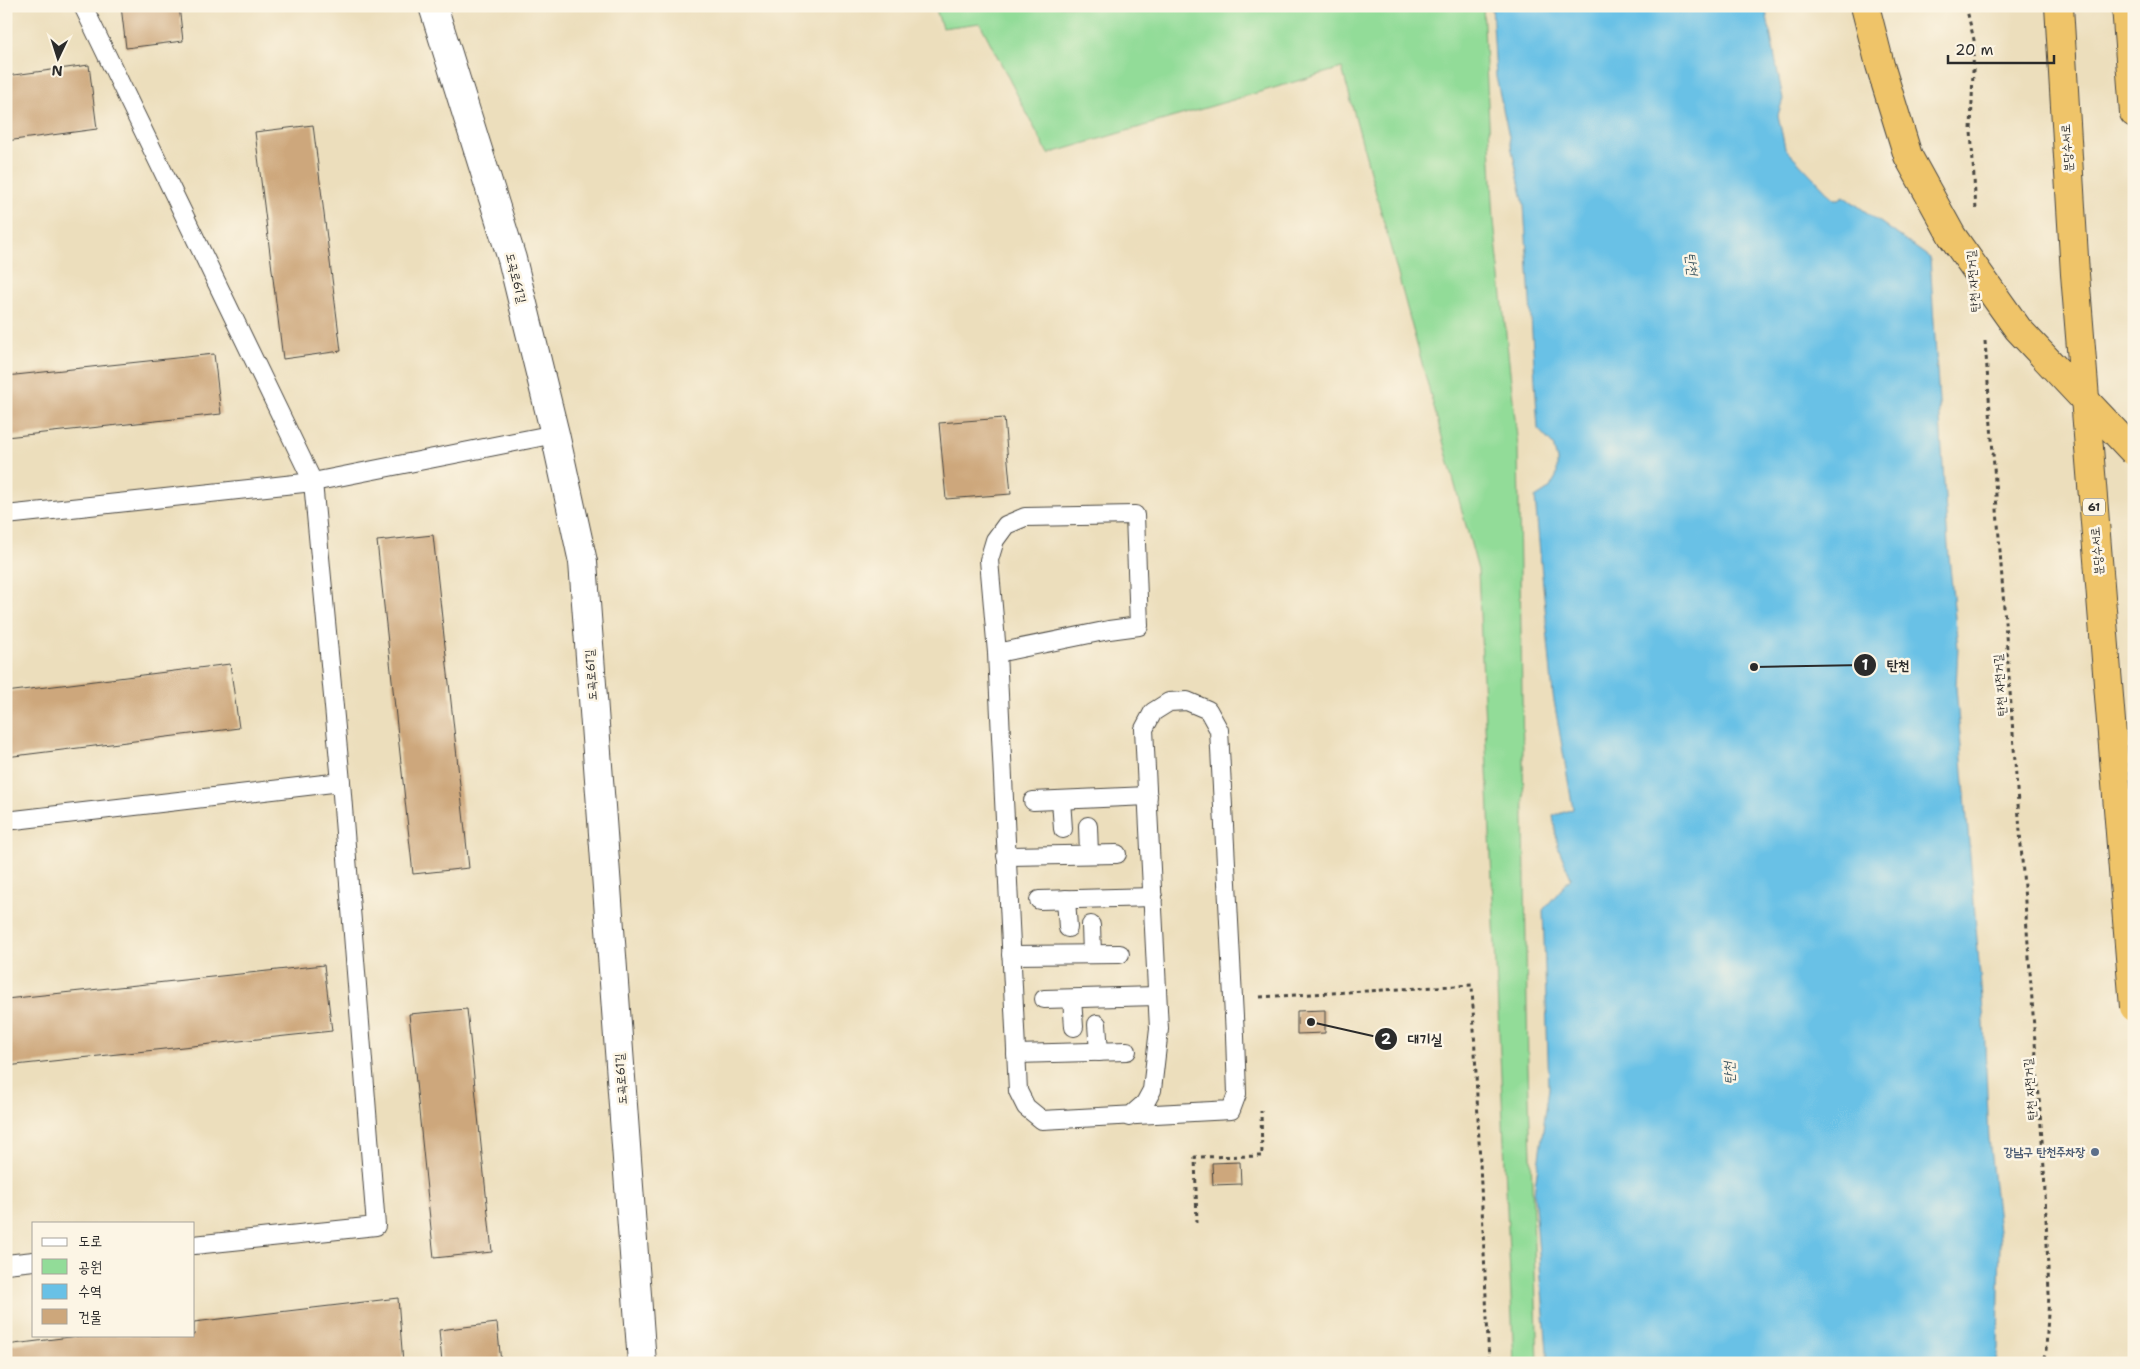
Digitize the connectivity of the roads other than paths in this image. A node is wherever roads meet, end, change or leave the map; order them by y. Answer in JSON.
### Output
{"nodes":[{"id":1,"x":83,"y":6,"type":"edge"},
{"id":2,"x":433,"y":6,"type":"edge"},
{"id":3,"x":1865,"y":6,"type":"edge"},
{"id":4,"x":2059,"y":6,"type":"edge"},
{"id":5,"x":2126,"y":6,"type":"edge"},
{"id":6,"x":2134,"y":114,"type":"edge"},
{"id":7,"x":555,"y":434,"type":"junction"},
{"id":8,"x":2134,"y":452,"type":"edge"},
{"id":9,"x":313,"y":482,"type":"junction"},
{"id":10,"x":6,"y":515,"type":"edge"},
{"id":11,"x":997,"y":653,"type":"junction"},
{"id":12,"x":341,"y":782,"type":"junction"},
{"id":13,"x":1148,"y":796,"type":"junction"},
{"id":14,"x":1061,"y":800,"type":"junction"},
{"id":15,"x":1033,"y":801,"type":"dead end"},
{"id":16,"x":6,"y":821,"type":"edge"},
{"id":17,"x":1088,"y":826,"type":"dead end"},
{"id":18,"x":1063,"y":829,"type":"dead end"},
{"id":19,"x":1090,"y":854,"type":"junction"},
{"id":20,"x":1117,"y":854,"type":"dead end"},
{"id":21,"x":1006,"y":856,"type":"junction"},
{"id":22,"x":1153,"y":897,"type":"junction"},
{"id":23,"x":1038,"y":900,"type":"dead end"},
{"id":24,"x":1066,"y":900,"type":"junction"},
{"id":25,"x":1091,"y":926,"type":"dead end"},
{"id":26,"x":1068,"y":928,"type":"dead end"},
{"id":27,"x":1092,"y":954,"type":"junction"},
{"id":28,"x":1120,"y":954,"type":"dead end"},
{"id":29,"x":1011,"y":955,"type":"junction"},
{"id":30,"x":1158,"y":996,"type":"junction"},
{"id":31,"x":1044,"y":999,"type":"dead end"},
{"id":32,"x":1072,"y":999,"type":"junction"},
{"id":33,"x":2134,"y":1007,"type":"edge"},
{"id":34,"x":1097,"y":1024,"type":"dead end"},
{"id":35,"x":1074,"y":1027,"type":"dead end"},
{"id":36,"x":1127,"y":1051,"type":"dead end"},
{"id":37,"x":1099,"y":1052,"type":"junction"},
{"id":38,"x":1016,"y":1054,"type":"junction"},
{"id":39,"x":1129,"y":1117,"type":"junction"},
{"id":40,"x":195,"y":1245,"type":"edge"},
{"id":41,"x":32,"y":1261,"type":"edge"},
{"id":42,"x":6,"y":1264,"type":"edge"},
{"id":43,"x":642,"y":1363,"type":"edge"}],
"edges":[{"from":1,"to":9,"type":"lane"},
{"from":2,"to":7,"type":"street","name":"도곡로61길"},
{"from":3,"to":8,"type":"highway","bridge":true},
{"from":4,"to":33,"type":"highway","name":"분당수서로","number":"61","bridge":true},
{"from":5,"to":6,"type":"highway"},
{"from":7,"to":9,"type":"lane"},
{"from":7,"to":43,"type":"street","name":"도곡로61길"},
{"from":9,"to":10,"type":"lane"},
{"from":9,"to":12,"type":"lane"},
{"from":11,"to":11,"type":"lane"},
{"from":11,"to":21,"type":"lane"},
{"from":12,"to":16,"type":"lane"},
{"from":12,"to":40,"type":"lane"},
{"from":13,"to":14,"type":"lane"},
{"from":13,"to":22,"type":"lane"},
{"from":13,"to":39,"type":"lane"},
{"from":14,"to":15,"type":"lane"},
{"from":14,"to":18,"type":"lane"},
{"from":17,"to":19,"type":"lane"},
{"from":19,"to":20,"type":"lane"},
{"from":19,"to":21,"type":"lane"},
{"from":21,"to":29,"type":"lane"},
{"from":22,"to":24,"type":"lane"},
{"from":22,"to":30,"type":"lane"},
{"from":23,"to":24,"type":"lane"},
{"from":24,"to":26,"type":"lane"},
{"from":25,"to":27,"type":"lane"},
{"from":27,"to":28,"type":"lane"},
{"from":27,"to":29,"type":"lane"},
{"from":29,"to":38,"type":"lane"},
{"from":30,"to":32,"type":"lane"},
{"from":30,"to":39,"type":"lane"},
{"from":31,"to":32,"type":"lane"},
{"from":32,"to":35,"type":"lane"},
{"from":34,"to":37,"type":"lane"},
{"from":36,"to":37,"type":"lane"},
{"from":37,"to":38,"type":"lane"},
{"from":38,"to":39,"type":"lane"},
{"from":41,"to":42,"type":"lane"}]}
